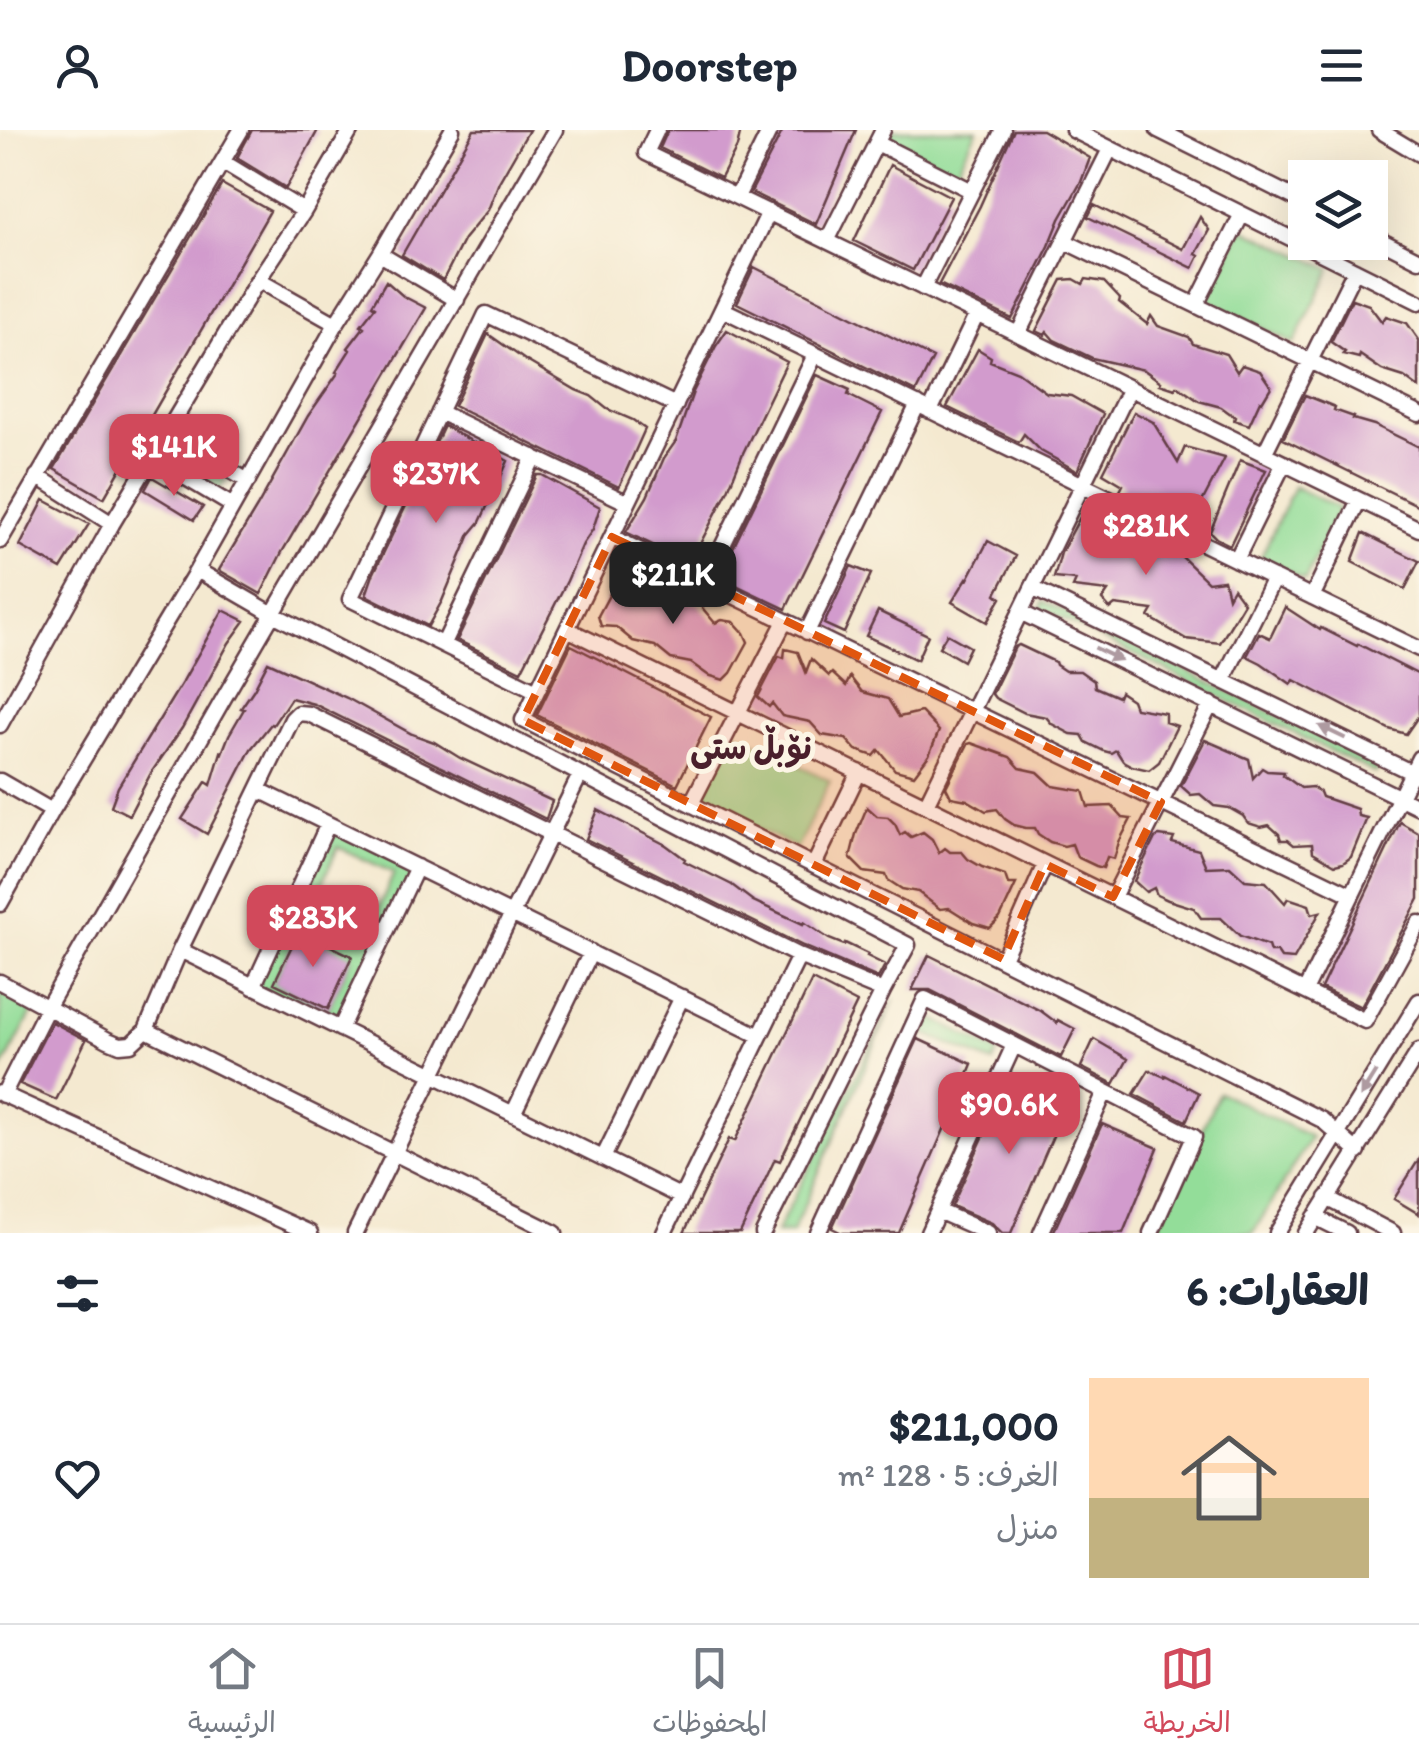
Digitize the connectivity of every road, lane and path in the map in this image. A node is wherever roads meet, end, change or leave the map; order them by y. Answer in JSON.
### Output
{"nodes":[{"id":1,"x":241,"y":130,"type":"edge"},
{"id":2,"x":351,"y":130,"type":"edge"},
{"id":3,"x":452,"y":130,"type":"edge"},
{"id":4,"x":555,"y":130,"type":"edge"},
{"id":5,"x":658,"y":130,"type":"edge"},
{"id":6,"x":770,"y":130,"type":"edge"},
{"id":7,"x":1003,"y":130,"type":"edge"},
{"id":8,"x":1073,"y":130,"type":"edge"},
{"id":9,"x":1158,"y":130,"type":"edge"},
{"id":10,"x":1379,"y":130,"type":"edge"},
{"id":11,"x":880,"y":136,"type":"edge"},
{"id":12,"x":1110,"y":149,"type":"junction"},
{"id":13,"x":1418,"y":151,"type":"edge"},
{"id":14,"x":223,"y":162,"type":"junction"},
{"id":15,"x":972,"y":191,"type":"junction"},
{"id":16,"x":1288,"y":195,"type":"edge"},
{"id":17,"x":737,"y":197,"type":"junction"},
{"id":18,"x":304,"y":211,"type":"junction"},
{"id":19,"x":769,"y":212,"type":"junction"},
{"id":20,"x":1242,"y":214,"type":"junction"},
{"id":21,"x":827,"y":240,"type":"junction"},
{"id":22,"x":1064,"y":241,"type":"junction"},
{"id":23,"x":1388,"y":245,"type":"edge"},
{"id":24,"x":380,"y":254,"type":"junction"},
{"id":25,"x":1419,"y":260,"type":"edge"},
{"id":26,"x":1354,"y":270,"type":"junction"},
{"id":27,"x":258,"y":280,"type":"junction"},
{"id":28,"x":924,"y":288,"type":"junction"},
{"id":29,"x":457,"y":300,"type":"junction"},
{"id":30,"x":1419,"y":302,"type":"edge"},
{"id":31,"x":1196,"y":305,"type":"junction"},
{"id":32,"x":722,"y":309,"type":"junction"},
{"id":33,"x":977,"y":314,"type":"junction"},
{"id":34,"x":336,"y":324,"type":"junction"},
{"id":35,"x":1018,"y":334,"type":"junction"},
{"id":36,"x":815,"y":354,"type":"junction"},
{"id":37,"x":1310,"y":360,"type":"junction"},
{"id":38,"x":1130,"y":388,"type":"junction"},
{"id":39,"x":676,"y":405,"type":"junction"},
{"id":40,"x":924,"y":408,"type":"junction"},
{"id":41,"x":439,"y":412,"type":"junction"},
{"id":42,"x":1419,"y":414,"type":"edge"},
{"id":43,"x":166,"y":433,"type":"junction"},
{"id":44,"x":1264,"y":454,"type":"junction"},
{"id":45,"x":534,"y":457,"type":"junction"},
{"id":46,"x":152,"y":458,"type":"junction"},
{"id":47,"x":1284,"y":463,"type":"junction"},
{"id":48,"x":37,"y":476,"type":"junction"},
{"id":49,"x":248,"y":481,"type":"junction"},
{"id":50,"x":1082,"y":485,"type":"junction"},
{"id":51,"x":1359,"y":500,"type":"junction"},
{"id":52,"x":628,"y":502,"type":"junction"},
{"id":53,"x":234,"y":506,"type":"junction"},
{"id":54,"x":112,"y":524,"type":"junction"},
{"id":55,"x":1419,"y":529,"type":"edge"},
{"id":56,"x":612,"y":537,"type":"junction"},
{"id":57,"x":0,"y":540,"type":"edge"},
{"id":58,"x":1236,"y":560,"type":"junction"},
{"id":59,"x":197,"y":570,"type":"junction"},
{"id":60,"x":1274,"y":578,"type":"junction"},
{"id":61,"x":706,"y":582,"type":"junction"},
{"id":62,"x":1032,"y":588,"type":"junction"},
{"id":63,"x":1312,"y":597,"type":"junction"},
{"id":64,"x":1020,"y":612,"type":"junction"},
{"id":65,"x":272,"y":614,"type":"junction"},
{"id":66,"x":785,"y":621,"type":"junction"},
{"id":67,"x":567,"y":629,"type":"junction"},
{"id":68,"x":807,"y":632,"type":"junction"},
{"id":69,"x":443,"y":645,"type":"junction"},
{"id":70,"x":1419,"y":649,"type":"edge"},
{"id":71,"x":1222,"y":680,"type":"junction"},
{"id":72,"x":537,"y":691,"type":"junction"},
{"id":73,"x":1211,"y":704,"type":"junction"},
{"id":74,"x":972,"y":711,"type":"junction"},
{"id":75,"x":738,"y":713,"type":"junction"},
{"id":76,"x":0,"y":725,"type":"edge"},
{"id":77,"x":1417,"y":768,"type":"edge"},
{"id":78,"x":859,"y":772,"type":"junction"},
{"id":79,"x":580,"y":775,"type":"junction"},
{"id":80,"x":0,"y":781,"type":"edge"},
{"id":81,"x":260,"y":790,"type":"junction"},
{"id":82,"x":1400,"y":797,"type":"junction"},
{"id":83,"x":1161,"y":802,"type":"junction"},
{"id":84,"x":691,"y":804,"type":"junction"},
{"id":85,"x":926,"y":805,"type":"junction"},
{"id":86,"x":1419,"y":806,"type":"edge"},
{"id":87,"x":52,"y":811,"type":"junction"},
{"id":88,"x":328,"y":824,"type":"junction"},
{"id":89,"x":551,"y":834,"type":"junction"},
{"id":90,"x":1046,"y":864,"type":"junction"},
{"id":91,"x":814,"y":865,"type":"junction"},
{"id":92,"x":418,"y":867,"type":"junction"},
{"id":93,"x":1352,"y":895,"type":"junction"},
{"id":94,"x":1113,"y":898,"type":"junction"},
{"id":95,"x":0,"y":904,"type":"edge"},
{"id":96,"x":512,"y":915,"type":"junction"},
{"id":97,"x":1419,"y":924,"type":"edge"},
{"id":98,"x":180,"y":950,"type":"junction"},
{"id":99,"x":591,"y":952,"type":"junction"},
{"id":100,"x":799,"y":956,"type":"junction"},
{"id":101,"x":1002,"y":958,"type":"junction"},
{"id":102,"x":0,"y":982,"type":"edge"},
{"id":103,"x":253,"y":987,"type":"junction"},
{"id":104,"x":883,"y":991,"type":"junction"},
{"id":105,"x":1306,"y":991,"type":"junction"},
{"id":106,"x":682,"y":998,"type":"junction"},
{"id":107,"x":1419,"y":1001,"type":"edge"},
{"id":108,"x":46,"y":1008,"type":"junction"},
{"id":109,"x":146,"y":1030,"type":"junction"},
{"id":110,"x":340,"y":1030,"type":"junction"},
{"id":111,"x":760,"y":1036,"type":"junction"},
{"id":112,"x":1014,"y":1045,"type":"junction"},
{"id":113,"x":1419,"y":1051,"type":"edge"},
{"id":114,"x":432,"y":1076,"type":"junction"},
{"id":115,"x":1106,"y":1092,"type":"junction"},
{"id":116,"x":1,"y":1094,"type":"edge"},
{"id":117,"x":513,"y":1114,"type":"junction"},
{"id":118,"x":1338,"y":1133,"type":"junction"},
{"id":119,"x":1358,"y":1152,"type":"junction"},
{"id":120,"x":394,"y":1154,"type":"junction"},
{"id":121,"x":603,"y":1158,"type":"junction"},
{"id":122,"x":682,"y":1197,"type":"junction"},
{"id":123,"x":1327,"y":1198,"type":"junction"},
{"id":124,"x":938,"y":1211,"type":"junction"},
{"id":125,"x":1315,"y":1217,"type":"junction"},
{"id":126,"x":310,"y":1233,"type":"edge"},
{"id":127,"x":354,"y":1233,"type":"edge"},
{"id":128,"x":555,"y":1233,"type":"edge"},
{"id":129,"x":664,"y":1233,"type":"edge"},
{"id":130,"x":763,"y":1233,"type":"edge"},
{"id":131,"x":818,"y":1233,"type":"edge"},
{"id":132,"x":929,"y":1233,"type":"edge"},
{"id":133,"x":988,"y":1233,"type":"edge"},
{"id":134,"x":1041,"y":1233,"type":"edge"},
{"id":135,"x":1151,"y":1233,"type":"edge"},
{"id":136,"x":1276,"y":1233,"type":"edge"},
{"id":137,"x":1306,"y":1233,"type":"edge"},
{"id":138,"x":1347,"y":1233,"type":"edge"},
{"id":139,"x":1393,"y":1233,"type":"edge"}],
"edges":[{"from":1,"to":14,"type":"street"},
{"from":2,"to":18,"type":"street"},
{"from":3,"to":24,"type":"street"},
{"from":4,"to":29,"type":"street"},
{"from":5,"to":17,"type":"street"},
{"from":6,"to":17,"type":"street"},
{"from":7,"to":15,"type":"street"},
{"from":8,"to":12,"type":"street"},
{"from":9,"to":16,"type":"street"},
{"from":10,"to":13,"type":"street"},
{"from":11,"to":15,"type":"street"},
{"from":11,"to":21,"type":"street"},
{"from":12,"to":20,"type":"street"},
{"from":12,"to":22,"type":"street"},
{"from":14,"to":18,"type":"street"},
{"from":14,"to":48,"type":"street"},
{"from":15,"to":28,"type":"street"},
{"from":17,"to":19,"type":"street"},
{"from":18,"to":27,"type":"street"},
{"from":19,"to":21,"type":"street"},
{"from":19,"to":32,"type":"street"},
{"from":20,"to":26,"type":"street"},
{"from":20,"to":31,"type":"street"},
{"from":21,"to":28,"type":"street"},
{"from":22,"to":31,"type":"street"},
{"from":22,"to":35,"type":"street"},
{"from":23,"to":25,"type":"street"},
{"from":24,"to":29,"type":"street"},
{"from":24,"to":34,"type":"street"},
{"from":26,"to":30,"type":"street"},
{"from":26,"to":37,"type":"street"},
{"from":27,"to":34,"type":"street"},
{"from":27,"to":43,"type":"street"},
{"from":28,"to":33,"type":"street"},
{"from":29,"to":65,"type":"street"},
{"from":31,"to":37,"type":"street"},
{"from":32,"to":36,"type":"street"},
{"from":32,"to":39,"type":"street"},
{"from":33,"to":35,"type":"street"},
{"from":33,"to":40,"type":"street"},
{"from":34,"to":49,"type":"street"},
{"from":35,"to":38,"type":"street"},
{"from":36,"to":40,"type":"street"},
{"from":36,"to":61,"type":"street"},
{"from":37,"to":42,"type":"street"},
{"from":37,"to":44,"type":"street"},
{"from":38,"to":44,"type":"street"},
{"from":38,"to":50,"type":"street"},
{"from":39,"to":41,"type":"street"},
{"from":39,"to":52,"type":"street"},
{"from":40,"to":50,"type":"street"},
{"from":40,"to":68,"type":"street"},
{"from":41,"to":45,"type":"street"},
{"from":41,"to":69,"type":"street"},
{"from":43,"to":46,"type":"street"},
{"from":43,"to":49,"type":"street"},
{"from":44,"to":47,"type":"street"},
{"from":45,"to":52,"type":"street"},
{"from":45,"to":69,"type":"street"},
{"from":46,"to":53,"type":"street"},
{"from":46,"to":54,"type":"street"},
{"from":47,"to":51,"type":"street"},
{"from":47,"to":58,"type":"street"},
{"from":48,"to":54,"type":"street"},
{"from":48,"to":57,"type":"street"},
{"from":49,"to":53,"type":"street"},
{"from":50,"to":58,"type":"street"},
{"from":50,"to":62,"type":"street"},
{"from":51,"to":55,"type":"street"},
{"from":51,"to":63,"type":"street"},
{"from":52,"to":56,"type":"street"},
{"from":53,"to":59,"type":"street"},
{"from":54,"to":76,"type":"street"},
{"from":56,"to":61,"type":"street"},
{"from":56,"to":67,"type":"street"},
{"from":58,"to":60,"type":"street"},
{"from":59,"to":65,"type":"street"},
{"from":59,"to":87,"type":"street"},
{"from":60,"to":63,"type":"street"},
{"from":60,"to":71,"type":"street"},
{"from":61,"to":66,"type":"street"},
{"from":62,"to":64,"type":"street"},
{"from":62,"to":71,"type":"street"},
{"from":63,"to":70,"type":"street"},
{"from":64,"to":73,"type":"street","one_way":true},
{"from":64,"to":74,"type":"street"},
{"from":65,"to":79,"type":"street"},
{"from":65,"to":108,"type":"street"},
{"from":66,"to":68,"type":"street"},
{"from":66,"to":75,"type":"street"},
{"from":67,"to":72,"type":"street"},
{"from":67,"to":75,"type":"street"},
{"from":68,"to":74,"type":"street"},
{"from":69,"to":72,"type":"street"},
{"from":77,"to":71,"type":"street","one_way":true},
{"from":72,"to":84,"type":"street"},
{"from":73,"to":82,"type":"street"},
{"from":73,"to":83,"type":"street"},
{"from":74,"to":83,"type":"street"},
{"from":74,"to":85,"type":"street"},
{"from":75,"to":78,"type":"street"},
{"from":75,"to":84,"type":"street"},
{"from":77,"to":82,"type":"street"},
{"from":78,"to":85,"type":"street"},
{"from":78,"to":91,"type":"street"},
{"from":79,"to":89,"type":"street"},
{"from":79,"to":104,"type":"street"},
{"from":80,"to":87,"type":"street"},
{"from":81,"to":88,"type":"street"},
{"from":81,"to":89,"type":"street"},
{"from":81,"to":98,"type":"street"},
{"from":82,"to":86,"type":"street"},
{"from":82,"to":93,"type":"street"},
{"from":83,"to":93,"type":"street"},
{"from":83,"to":94,"type":"street"},
{"from":84,"to":91,"type":"street"},
{"from":85,"to":90,"type":"street"},
{"from":87,"to":95,"type":"street"},
{"from":88,"to":92,"type":"street"},
{"from":88,"to":103,"type":"street"},
{"from":89,"to":96,"type":"street"},
{"from":89,"to":100,"type":"street"},
{"from":90,"to":94,"type":"street"},
{"from":90,"to":101,"type":"street"},
{"from":91,"to":101,"type":"street"},
{"from":92,"to":96,"type":"street"},
{"from":92,"to":110,"type":"street"},
{"from":93,"to":105,"type":"street"},
{"from":94,"to":105,"type":"street"},
{"from":96,"to":99,"type":"street"},
{"from":96,"to":114,"type":"street"},
{"from":97,"to":105,"type":"street"},
{"from":98,"to":103,"type":"street"},
{"from":98,"to":109,"type":"street"},
{"from":99,"to":106,"type":"street"},
{"from":99,"to":117,"type":"street"},
{"from":100,"to":104,"type":"street"},
{"from":100,"to":111,"type":"street"},
{"from":101,"to":118,"type":"street"},
{"from":102,"to":108,"type":"street"},
{"from":103,"to":110,"type":"street"},
{"from":104,"to":130,"type":"street"},
{"from":106,"to":111,"type":"street"},
{"from":106,"to":121,"type":"street"},
{"from":107,"to":118,"type":"street","one_way":true},
{"from":108,"to":109,"type":"street"},
{"from":108,"to":116,"type":"street"},
{"from":109,"to":120,"type":"street"},
{"from":110,"to":114,"type":"street"},
{"from":111,"to":122,"type":"street"},
{"from":112,"to":115,"type":"street"},
{"from":112,"to":124,"type":"street"},
{"from":112,"to":131,"type":"street"},
{"from":113,"to":119,"type":"street"},
{"from":114,"to":117,"type":"street"},
{"from":114,"to":120,"type":"street"},
{"from":115,"to":134,"type":"street"},
{"from":115,"to":135,"type":"street"},
{"from":116,"to":126,"type":"street"},
{"from":117,"to":121,"type":"street"},
{"from":118,"to":119,"type":"street"},
{"from":118,"to":136,"type":"street"},
{"from":119,"to":123,"type":"street"},
{"from":120,"to":127,"type":"street"},
{"from":120,"to":128,"type":"street"},
{"from":121,"to":122,"type":"street"},
{"from":122,"to":129,"type":"street"},
{"from":123,"to":125,"type":"street"},
{"from":123,"to":139,"type":"street"},
{"from":124,"to":132,"type":"street"},
{"from":124,"to":133,"type":"street"},
{"from":125,"to":137,"type":"street"},
{"from":125,"to":138,"type":"street"}]}
